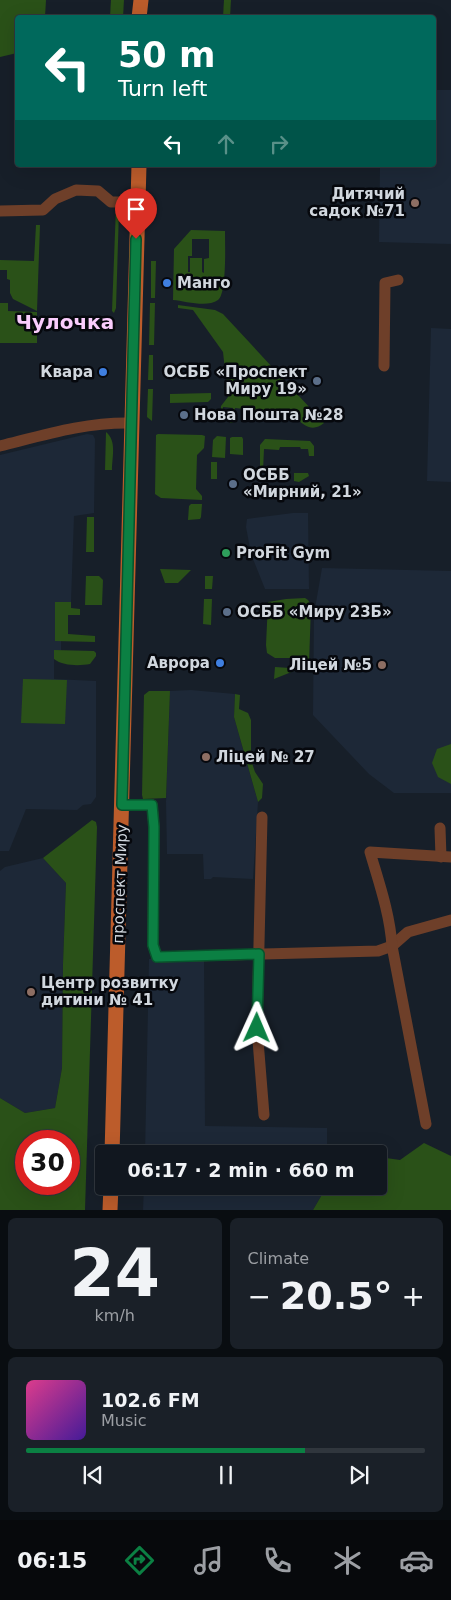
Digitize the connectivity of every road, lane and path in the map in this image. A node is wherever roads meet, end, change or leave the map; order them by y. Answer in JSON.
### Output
{"nodes":[{"id":1,"x":138,"y":167,"type":"edge"},
{"id":2,"x":138,"y":202,"type":"junction"},
{"id":3,"x":0,"y":210,"type":"edge"},
{"id":4,"x":398,"y":280,"type":"dead end"},
{"id":5,"x":384,"y":366,"type":"dead end"},
{"id":6,"x":131,"y":423,"type":"junction"},
{"id":7,"x":0,"y":446,"type":"edge"},
{"id":8,"x":122,"y":805,"type":"junction"},
{"id":9,"x":262,"y":817,"type":"dead end"},
{"id":10,"x":440,"y":828,"type":"dead end"},
{"id":11,"x":446,"y":857,"type":"edge"},
{"id":12,"x":451,"y":920,"type":"edge"},
{"id":13,"x":392,"y":946,"type":"junction"},
{"id":14,"x":259,"y":954,"type":"junction"},
{"id":15,"x":264,"y":1115,"type":"dead end"},
{"id":16,"x":426,"y":1124,"type":"dead end"},
{"id":17,"x":112,"y":1145,"type":"edge"},
{"id":18,"x":111,"y":1195,"type":"edge"},
{"id":19,"x":110,"y":1210,"type":"edge"}],
"edges":[{"from":1,"to":2,"type":"main road","name":"проспект Миру"},
{"from":2,"to":3,"type":"street"},
{"from":2,"to":6,"type":"main road","name":"проспект Миру"},
{"from":4,"to":5,"type":"street"},
{"from":6,"to":7,"type":"street"},
{"from":6,"to":8,"type":"main road","name":"проспект Миру"},
{"from":8,"to":14,"type":"street"},
{"from":8,"to":17,"type":"main road","name":"проспект Миру"},
{"from":9,"to":14,"type":"street"},
{"from":10,"to":11,"type":"street"},
{"from":11,"to":13,"type":"street"},
{"from":12,"to":13,"type":"street"},
{"from":13,"to":14,"type":"street"},
{"from":13,"to":16,"type":"street"},
{"from":14,"to":15,"type":"street"},
{"from":18,"to":19,"type":"main road"}]}
